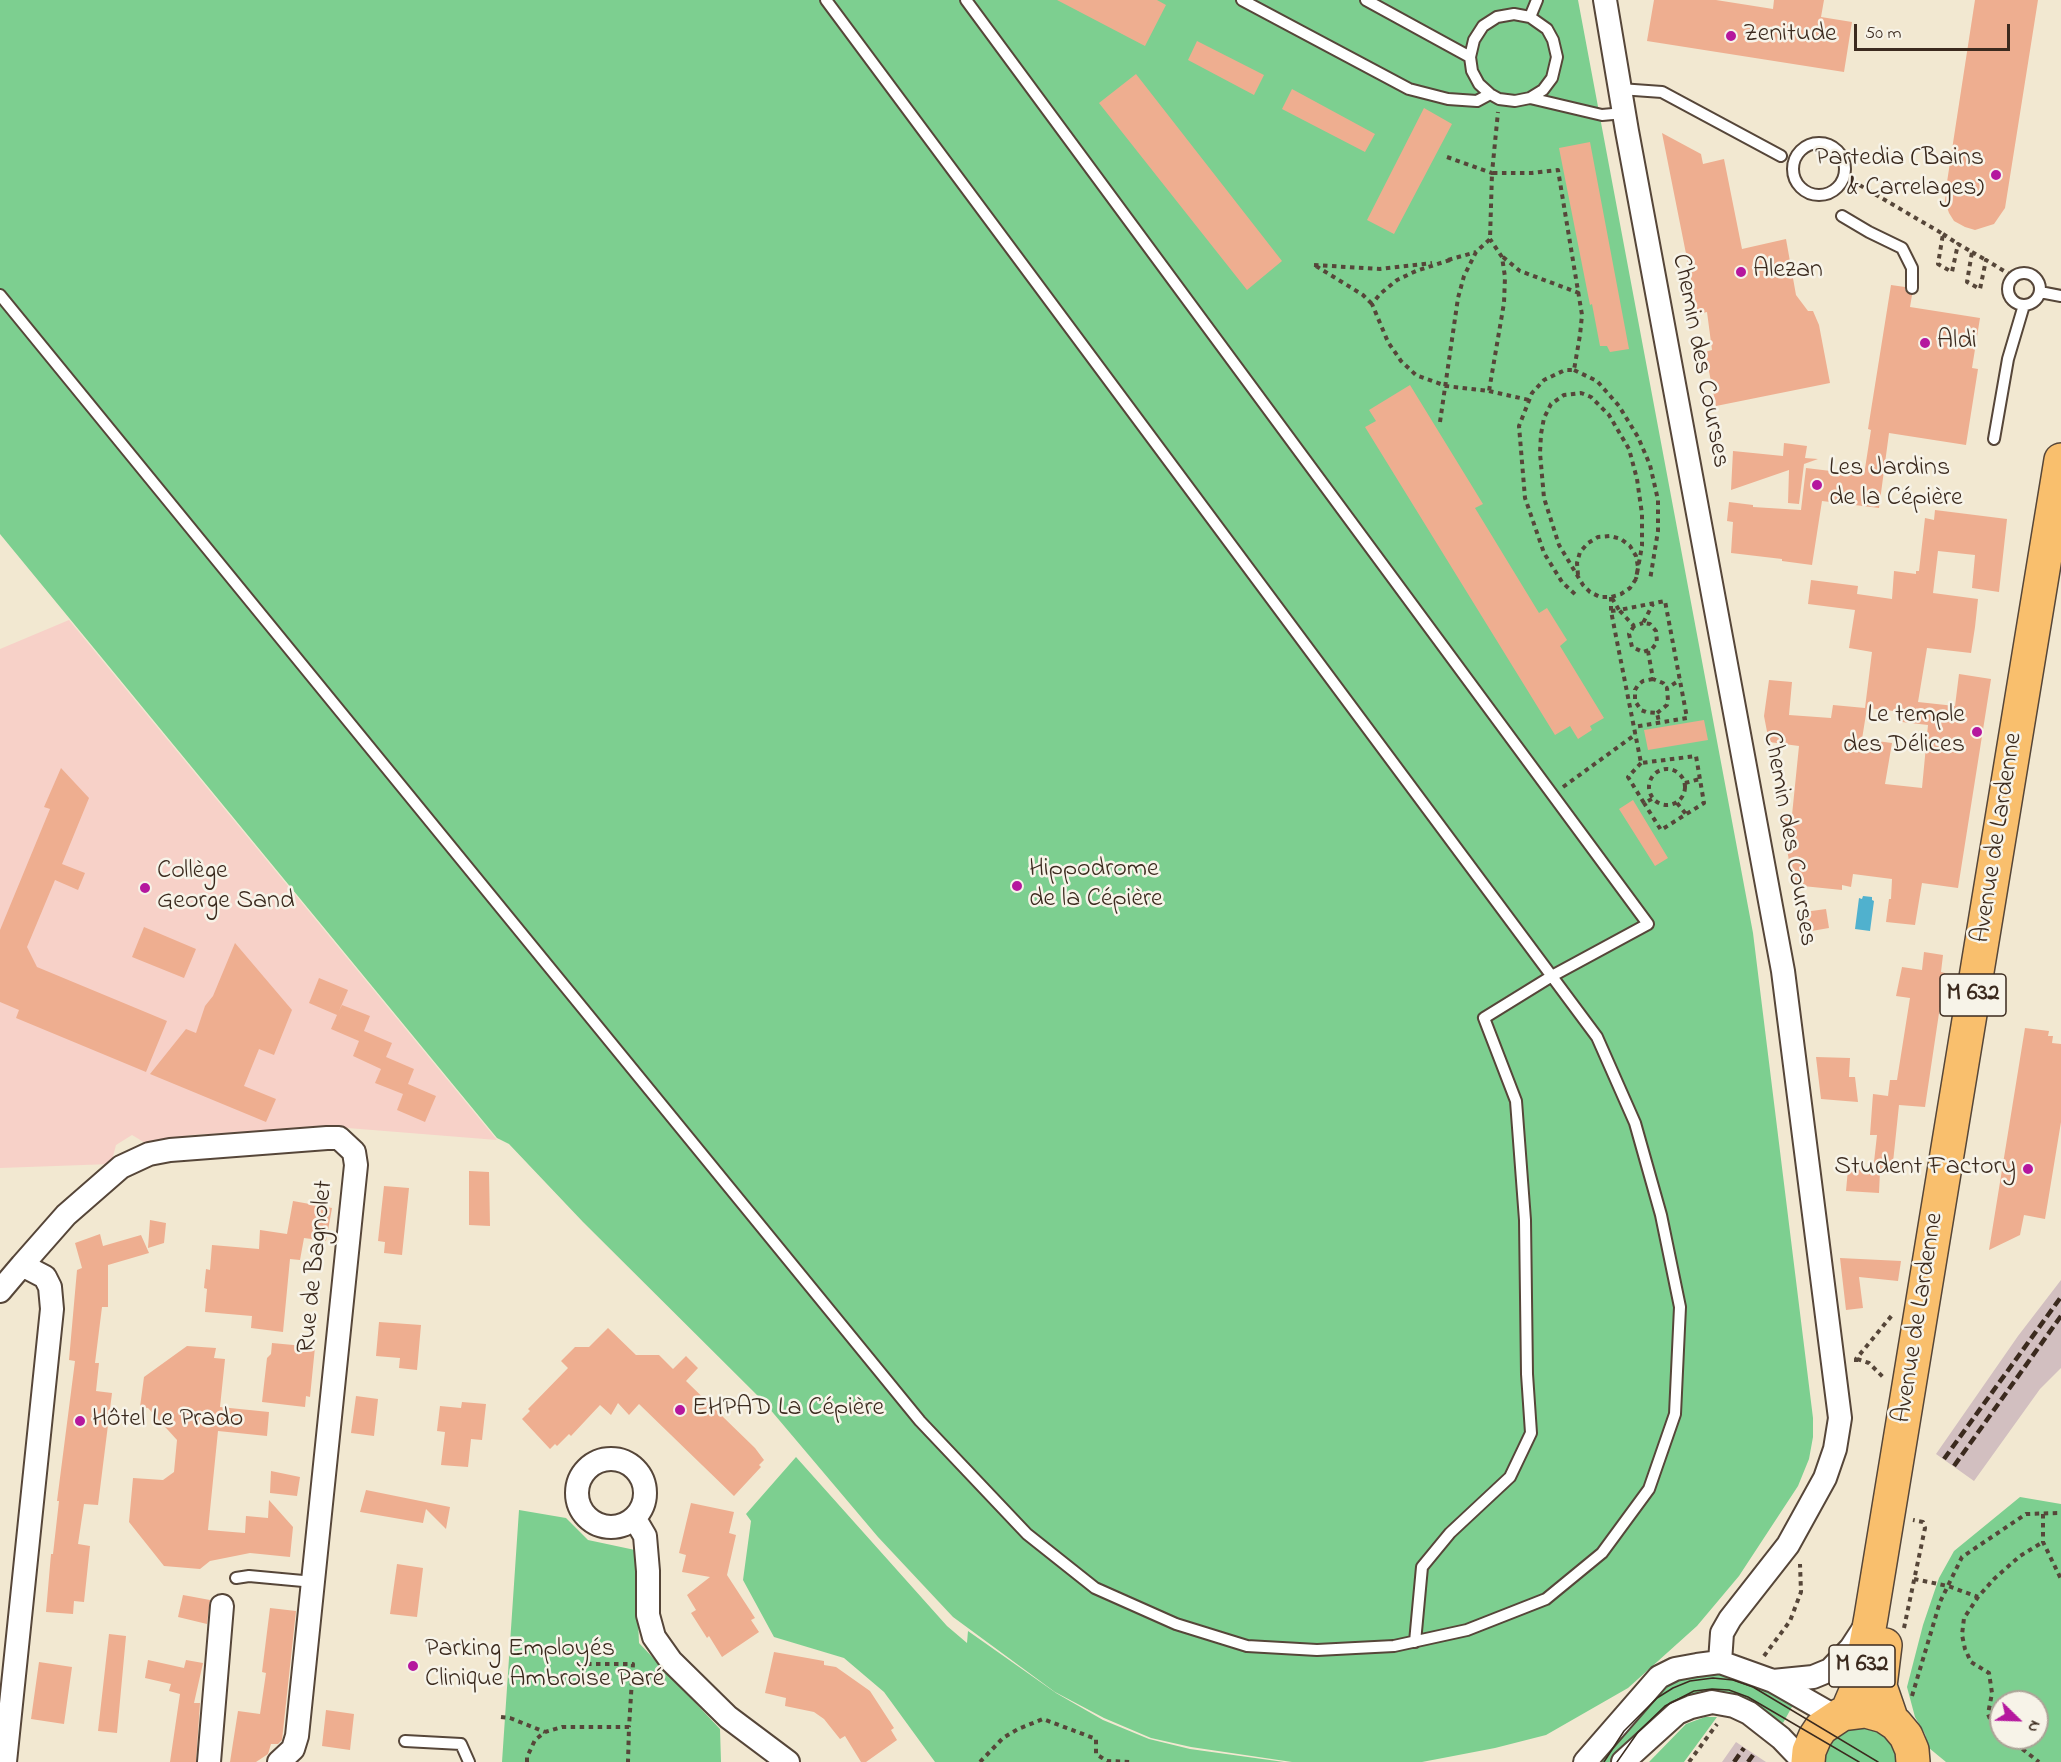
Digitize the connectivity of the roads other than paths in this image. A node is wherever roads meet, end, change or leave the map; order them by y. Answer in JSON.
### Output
{"nodes":[{"id":1,"x":826,"y":0,"type":"edge"},
{"id":2,"x":966,"y":0,"type":"edge"},
{"id":3,"x":1242,"y":0,"type":"edge"},
{"id":4,"x":1366,"y":0,"type":"edge"},
{"id":5,"x":1538,"y":0,"type":"edge"},
{"id":6,"x":1605,"y":0,"type":"edge"},
{"id":7,"x":1530,"y":17,"type":"junction"},
{"id":8,"x":1470,"y":57,"type":"junction"},
{"id":9,"x":1620,"y":89,"type":"junction"},
{"id":10,"x":1495,"y":97,"type":"junction"},
{"id":11,"x":1530,"y":98,"type":"junction"},
{"id":12,"x":1624,"y":113,"type":"junction"},
{"id":13,"x":1801,"y":150,"type":"junction"},
{"id":14,"x":1780,"y":156,"type":"junction"},
{"id":15,"x":1794,"y":178,"type":"junction"},
{"id":16,"x":1842,"y":216,"type":"dead end"},
{"id":17,"x":1912,"y":288,"type":"dead end"},
{"id":18,"x":2040,"y":292,"type":"junction"},
{"id":19,"x":0,"y":295,"type":"edge"},
{"id":20,"x":2061,"y":296,"type":"edge"},
{"id":21,"x":2024,"y":305,"type":"junction"},
{"id":22,"x":1994,"y":438,"type":"dead end"},
{"id":23,"x":2061,"y":460,"type":"edge"},
{"id":24,"x":2058,"y":542,"type":"edge"},
{"id":25,"x":1552,"y":976,"type":"junction"},
{"id":26,"x":22,"y":1265,"type":"junction"},
{"id":27,"x":0,"y":1291,"type":"edge"},
{"id":28,"x":635,"y":1518,"type":"dead end"},
{"id":29,"x":236,"y":1578,"type":"dead end"},
{"id":30,"x":314,"y":1582,"type":"junction"},
{"id":31,"x":222,"y":1606,"type":"dead end"},
{"id":32,"x":1871,"y":1617,"type":"junction"},
{"id":33,"x":1415,"y":1642,"type":"junction"},
{"id":34,"x":1720,"y":1662,"type":"junction"},
{"id":35,"x":1773,"y":1681,"type":"junction"},
{"id":36,"x":1900,"y":1713,"type":"junction"},
{"id":37,"x":1842,"y":1714,"type":"junction"},
{"id":38,"x":405,"y":1741,"type":"dead end"},
{"id":39,"x":5,"y":1762,"type":"edge"},
{"id":40,"x":210,"y":1762,"type":"edge"},
{"id":41,"x":279,"y":1762,"type":"edge"},
{"id":42,"x":469,"y":1762,"type":"edge"},
{"id":43,"x":788,"y":1762,"type":"edge"},
{"id":44,"x":1585,"y":1762,"type":"edge"},
{"id":45,"x":1623,"y":1762,"type":"edge"},
{"id":46,"x":1806,"y":1762,"type":"edge"},
{"id":47,"x":1913,"y":1762,"type":"edge"}],
"edges":[{"from":1,"to":25,"type":"lane"},
{"from":2,"to":25,"type":"lane"},
{"from":3,"to":10,"type":"lane"},
{"from":4,"to":8,"type":"lane"},
{"from":5,"to":7,"type":"lane"},
{"from":6,"to":9,"type":"street","name":"Chemin des Courses"},
{"from":7,"to":8,"type":"lane"},
{"from":7,"to":11,"type":"lane"},
{"from":8,"to":10,"type":"lane"},
{"from":9,"to":12,"type":"street","name":"Chemin des Courses"},
{"from":9,"to":14,"type":"lane"},
{"from":10,"to":11,"type":"lane"},
{"from":11,"to":12,"type":"lane"},
{"from":12,"to":34,"type":"street","name":"Chemin des Courses"},
{"from":13,"to":14,"type":"lane"},
{"from":13,"to":15,"type":"lane"},
{"from":13,"to":15,"type":"lane"},
{"from":14,"to":15,"type":"lane"},
{"from":16,"to":17,"type":"lane"},
{"from":18,"to":20,"type":"lane"},
{"from":18,"to":21,"type":"lane"},
{"from":18,"to":21,"type":"lane"},
{"from":19,"to":33,"type":"lane"},
{"from":21,"to":22,"type":"lane"},
{"from":23,"to":24,"type":"main road","name":"Avenue de Lardenne","number":"M 632"},
{"from":24,"to":32,"type":"main road","name":"Avenue de Lardenne","number":"M 632"},
{"from":24,"to":36,"type":"main road","name":"Avenue de Lardenne","number":"M 632"},
{"from":25,"to":33,"type":"lane"},
{"from":25,"to":33,"type":"lane"},
{"from":26,"to":27,"type":"street"},
{"from":26,"to":30,"type":"street","name":"Rue de Bagnolet"},
{"from":26,"to":39,"type":"street"},
{"from":28,"to":43,"type":"street"},
{"from":29,"to":30,"type":"lane"},
{"from":30,"to":41,"type":"street","name":"Rue de Bagnolet"},
{"from":31,"to":40,"type":"street"},
{"from":32,"to":35,"type":"street"},
{"from":32,"to":37,"type":"main road","name":"Avenue de Lardenne","number":"M 632"},
{"from":34,"to":35,"type":"street"},
{"from":34,"to":44,"type":"street"},
{"from":35,"to":37,"type":"street"},
{"from":36,"to":37,"type":"main road"},
{"from":36,"to":47,"type":"main road","name":"Avenue de Lardenne"},
{"from":37,"to":46,"type":"main road"},
{"from":38,"to":42,"type":"lane"},
{"from":45,"to":46,"type":"street"}]}
